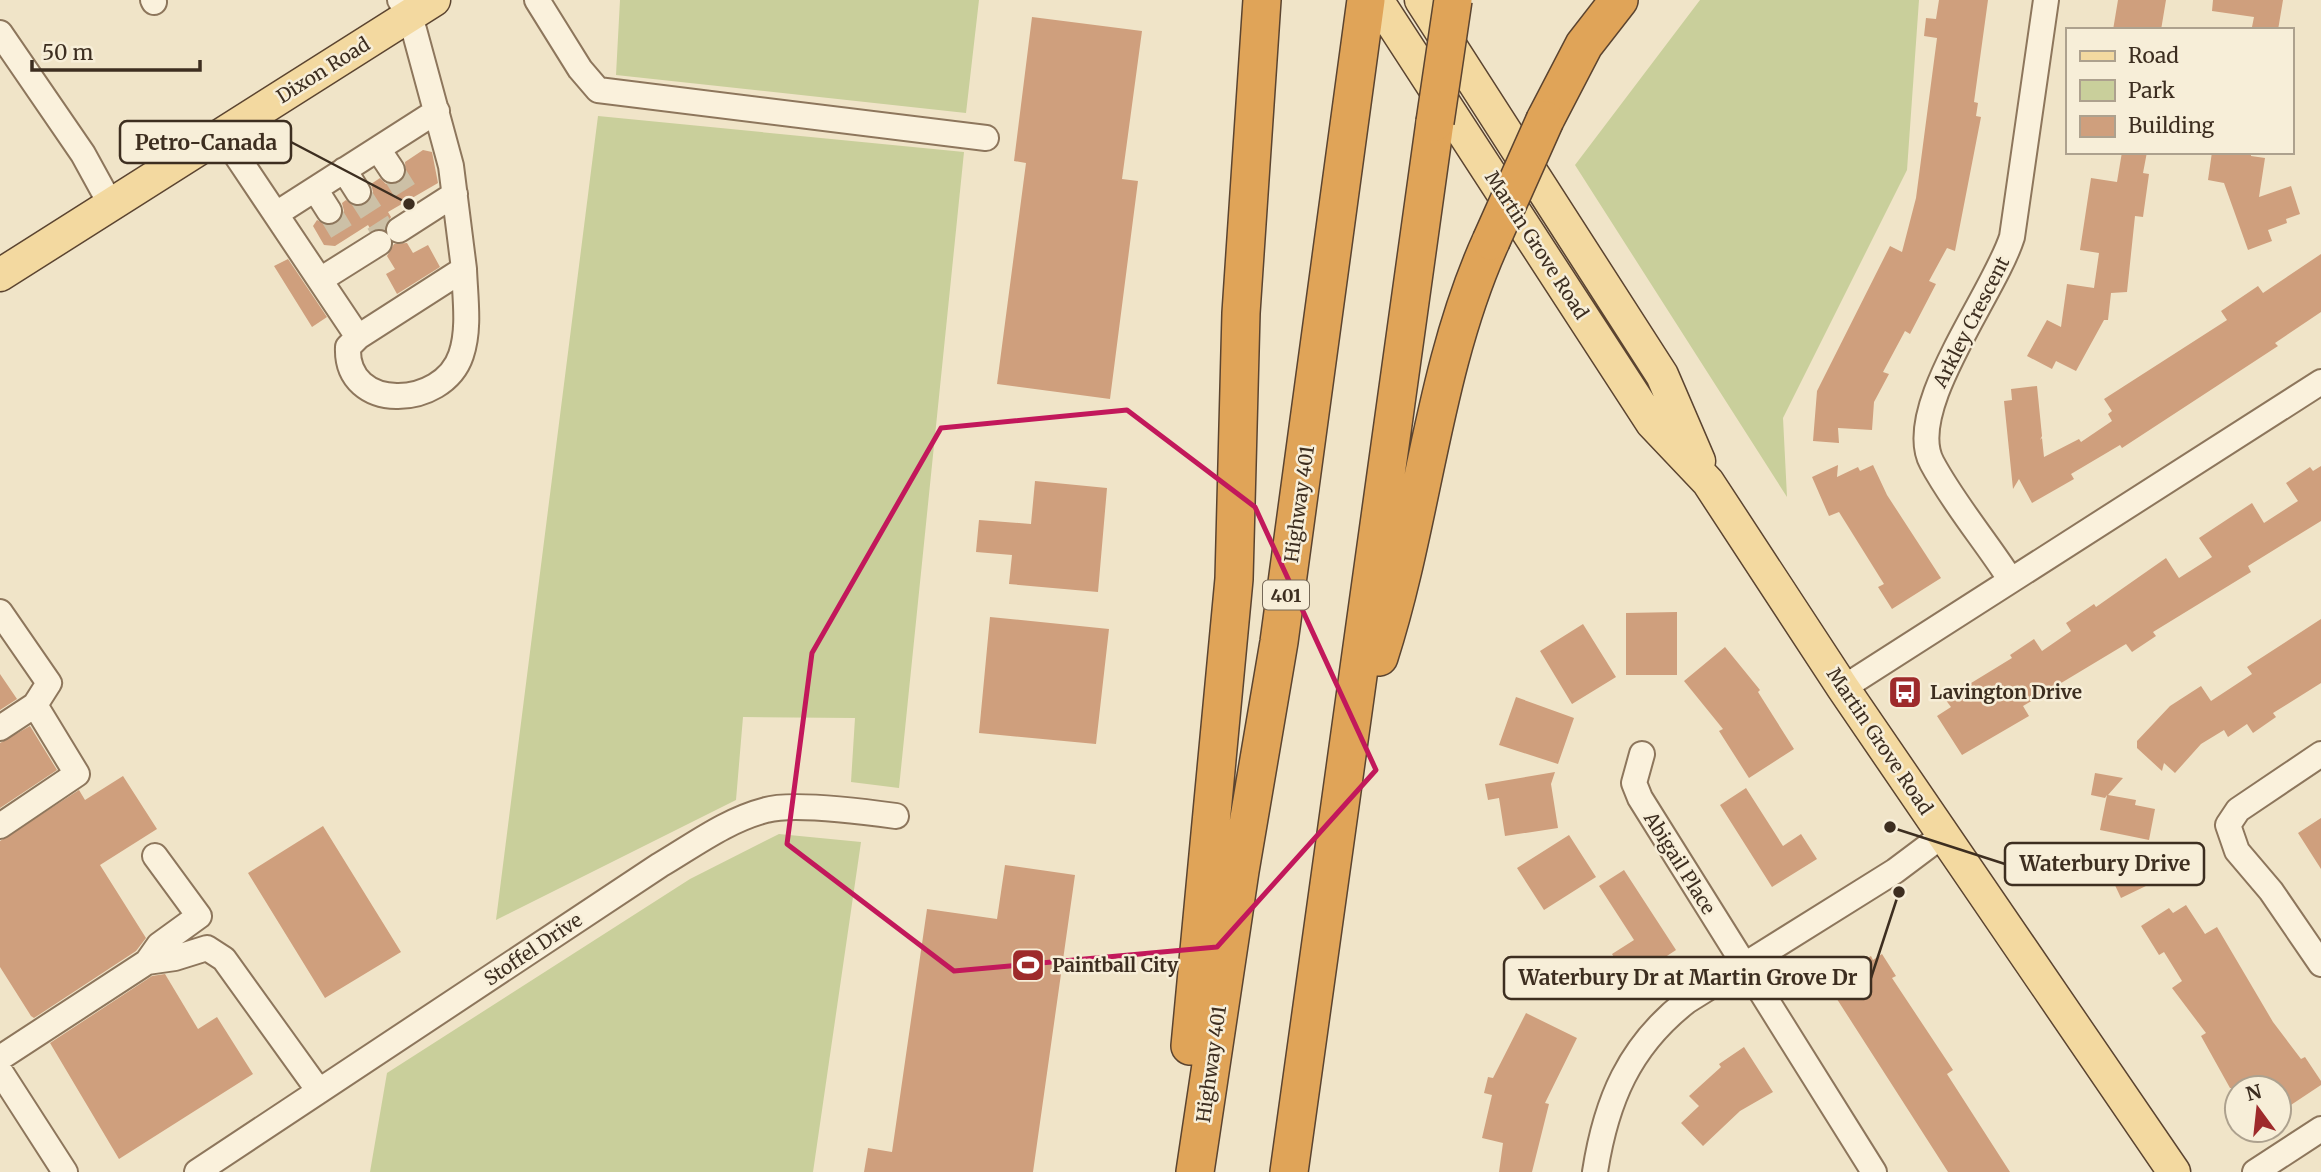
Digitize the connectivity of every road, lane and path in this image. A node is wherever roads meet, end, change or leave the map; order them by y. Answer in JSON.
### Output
{"nodes":[{"id":1,"x":537,"y":0,"type":"edge"},
{"id":2,"x":1262,"y":0,"type":"edge"},
{"id":3,"x":1421,"y":0,"type":"edge"},
{"id":4,"x":1453,"y":0,"type":"edge"},
{"id":5,"x":1619,"y":0,"type":"edge"},
{"id":6,"x":2046,"y":0,"type":"edge"},
{"id":7,"x":415,"y":5,"type":"edge"},
{"id":8,"x":1369,"y":5,"type":"edge"},
{"id":9,"x":0,"y":33,"type":"edge"},
{"id":10,"x":437,"y":111,"type":"junction"},
{"id":11,"x":222,"y":134,"type":"junction"},
{"id":12,"x":986,"y":138,"type":"dead end"},
{"id":13,"x":377,"y":149,"type":"junction"},
{"id":14,"x":344,"y":170,"type":"junction"},
{"id":15,"x":392,"y":170,"type":"tunnel mouth"},
{"id":16,"x":315,"y":189,"type":"junction"},
{"id":17,"x":358,"y":192,"type":"tunnel mouth"},
{"id":18,"x":455,"y":194,"type":"junction"},
{"id":19,"x":111,"y":205,"type":"junction"},
{"id":20,"x":329,"y":211,"type":"tunnel mouth"},
{"id":21,"x":276,"y":214,"type":"junction"},
{"id":22,"x":464,"y":269,"type":"junction"},
{"id":23,"x":0,"y":275,"type":"edge"},
{"id":24,"x":320,"y":280,"type":"junction"},
{"id":25,"x":358,"y":337,"type":"junction"},
{"id":26,"x":2321,"y":382,"type":"edge"},
{"id":27,"x":1707,"y":482,"type":"junction"},
{"id":28,"x":2010,"y":579,"type":"junction"},
{"id":29,"x":3,"y":622,"type":"edge"},
{"id":30,"x":1843,"y":688,"type":"junction"},
{"id":31,"x":35,"y":705,"type":"junction"},
{"id":32,"x":0,"y":728,"type":"edge"},
{"id":33,"x":1348,"y":754,"type":"junction"},
{"id":34,"x":1642,"y":754,"type":"dead end"},
{"id":35,"x":2321,"y":754,"type":"edge"},
{"id":36,"x":896,"y":816,"type":"dead end"},
{"id":37,"x":0,"y":826,"type":"edge"},
{"id":38,"x":1944,"y":835,"type":"junction"},
{"id":39,"x":155,"y":856,"type":"dead end"},
{"id":40,"x":147,"y":962,"type":"junction"},
{"id":41,"x":2321,"y":964,"type":"edge"},
{"id":42,"x":1746,"y":966,"type":"junction"},
{"id":43,"x":0,"y":1058,"type":"edge"},
{"id":44,"x":0,"y":1071,"type":"edge"},
{"id":45,"x":319,"y":1091,"type":"junction"},
{"id":46,"x":2321,"y":1129,"type":"edge"},
{"id":47,"x":65,"y":1172,"type":"edge"},
{"id":48,"x":197,"y":1172,"type":"edge"},
{"id":49,"x":1180,"y":1172,"type":"edge"},
{"id":50,"x":1195,"y":1172,"type":"edge"},
{"id":51,"x":1289,"y":1172,"type":"edge"},
{"id":52,"x":1595,"y":1172,"type":"edge"},
{"id":53,"x":1874,"y":1172,"type":"edge"},
{"id":54,"x":2174,"y":1172,"type":"edge"},
{"id":55,"x":2255,"y":1172,"type":"edge"}],
"edges":[{"from":1,"to":12,"type":"street"},
{"from":2,"to":49,"type":"highway"},
{"from":3,"to":27,"type":"main road","name":"Martin Grove Road"},
{"from":4,"to":33,"type":"highway","bridge":true},
{"from":5,"to":33,"type":"highway","bridge":true},
{"from":6,"to":28,"type":"street","name":"Arkley Crescent"},
{"from":7,"to":10,"type":"street"},
{"from":7,"to":11,"type":"main road","name":"Dixon Road"},
{"from":8,"to":27,"type":"main road","name":"Martin Grove Road"},
{"from":8,"to":50,"type":"highway","name":"Highway 401","number":"401"},
{"from":9,"to":19,"type":"street"},
{"from":10,"to":13,"type":"street"},
{"from":10,"to":18,"type":"street"},
{"from":11,"to":19,"type":"main road","name":"Dixon Road"},
{"from":11,"to":21,"type":"street"},
{"from":13,"to":14,"type":"street"},
{"from":13,"to":15,"type":"street"},
{"from":14,"to":16,"type":"street"},
{"from":14,"to":17,"type":"street"},
{"from":16,"to":20,"type":"street"},
{"from":16,"to":21,"type":"street"},
{"from":18,"to":22,"type":"street"},
{"from":18,"to":24,"type":"street"},
{"from":19,"to":23,"type":"main road","name":"Dixon Road"},
{"from":21,"to":24,"type":"street"},
{"from":22,"to":25,"type":"street"},
{"from":22,"to":25,"type":"street"},
{"from":24,"to":25,"type":"street"},
{"from":26,"to":28,"type":"street"},
{"from":27,"to":30,"type":"main road","name":"Martin Grove Road"},
{"from":28,"to":30,"type":"street"},
{"from":29,"to":31,"type":"street"},
{"from":30,"to":38,"type":"main road","name":"Martin Grove Road"},
{"from":31,"to":32,"type":"street"},
{"from":31,"to":37,"type":"street"},
{"from":33,"to":51,"type":"highway"},
{"from":34,"to":42,"type":"street","name":"Abigail Place"},
{"from":35,"to":41,"type":"street"},
{"from":36,"to":45,"type":"street","name":"Stoffel Drive"},
{"from":38,"to":42,"type":"street"},
{"from":38,"to":54,"type":"main road","name":"Martin Grove Road"},
{"from":39,"to":40,"type":"street"},
{"from":40,"to":43,"type":"street"},
{"from":40,"to":45,"type":"street"},
{"from":42,"to":52,"type":"street"},
{"from":42,"to":53,"type":"street","name":"Abigail Place"},
{"from":44,"to":47,"type":"street"},
{"from":45,"to":48,"type":"street","name":"Stoffel Drive"},
{"from":46,"to":55,"type":"street"}]}
